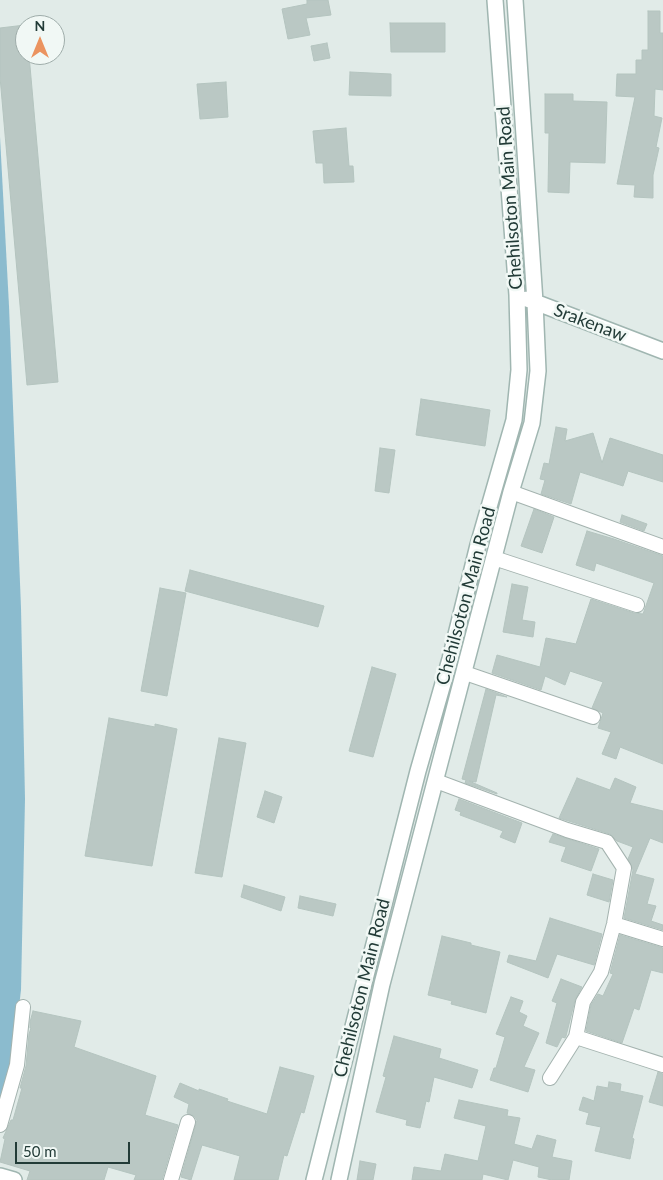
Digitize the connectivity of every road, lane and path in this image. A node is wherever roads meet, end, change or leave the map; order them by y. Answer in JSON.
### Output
{"nodes":[{"id":1,"x":495,"y":0,"type":"edge"},
{"id":2,"x":515,"y":0,"type":"edge"},
{"id":3,"x":517,"y":296,"type":"junction"},
{"id":4,"x":535,"y":302,"type":"junction"},
{"id":5,"x":663,"y":351,"type":"edge"},
{"id":6,"x":511,"y":492,"type":"junction"},
{"id":7,"x":663,"y":547,"type":"edge"},
{"id":8,"x":494,"y":558,"type":"junction"},
{"id":9,"x":637,"y":605,"type":"dead end"},
{"id":10,"x":464,"y":673,"type":"junction"},
{"id":11,"x":593,"y":717,"type":"dead end"},
{"id":12,"x":436,"y":781,"type":"junction"},
{"id":13,"x":614,"y":924,"type":"junction"},
{"id":14,"x":663,"y":939,"type":"edge"},
{"id":15,"x":23,"y":1007,"type":"dead end"},
{"id":16,"x":576,"y":1037,"type":"junction"},
{"id":17,"x":663,"y":1065,"type":"edge"},
{"id":18,"x":550,"y":1078,"type":"dead end"},
{"id":19,"x":334,"y":1098,"type":"junction"},
{"id":20,"x":356,"y":1105,"type":"junction"},
{"id":21,"x":188,"y":1122,"type":"dead end"},
{"id":22,"x":0,"y":1125,"type":"edge"},
{"id":23,"x":0,"y":1176,"type":"edge"},
{"id":24,"x":14,"y":1180,"type":"edge"},
{"id":25,"x":171,"y":1180,"type":"edge"},
{"id":26,"x":314,"y":1180,"type":"edge"},
{"id":27,"x":340,"y":1180,"type":"edge"}],
"edges":[{"from":1,"to":3,"type":"main road","name":"Chehilsoton Main Road"},
{"from":2,"to":4,"type":"main road","name":"Chehilsoton Main Road"},
{"from":3,"to":4,"type":"main road","name":"Srakenaw"},
{"from":3,"to":19,"type":"main road","name":"Chehilsoton Main Road"},
{"from":4,"to":5,"type":"main road","name":"Srakenaw"},
{"from":4,"to":6,"type":"main road","name":"Chehilsoton Main Road"},
{"from":6,"to":7,"type":"street"},
{"from":6,"to":8,"type":"main road","name":"Chehilsoton Main Road"},
{"from":8,"to":9,"type":"street"},
{"from":8,"to":10,"type":"main road","name":"Chehilsoton Main Road"},
{"from":10,"to":11,"type":"street"},
{"from":10,"to":12,"type":"main road","name":"Chehilsoton Main Road"},
{"from":12,"to":13,"type":"street"},
{"from":12,"to":20,"type":"main road","name":"Chehilsoton Main Road"},
{"from":13,"to":14,"type":"street"},
{"from":13,"to":16,"type":"street"},
{"from":15,"to":22,"type":"street"},
{"from":16,"to":17,"type":"street"},
{"from":16,"to":18,"type":"street"},
{"from":19,"to":20,"type":"main road"},
{"from":19,"to":26,"type":"main road","name":"Chehilsoton Main Road"},
{"from":20,"to":27,"type":"main road","name":"Chehilsoton Main Road"},
{"from":21,"to":25,"type":"street"},
{"from":23,"to":24,"type":"main road"}]}
